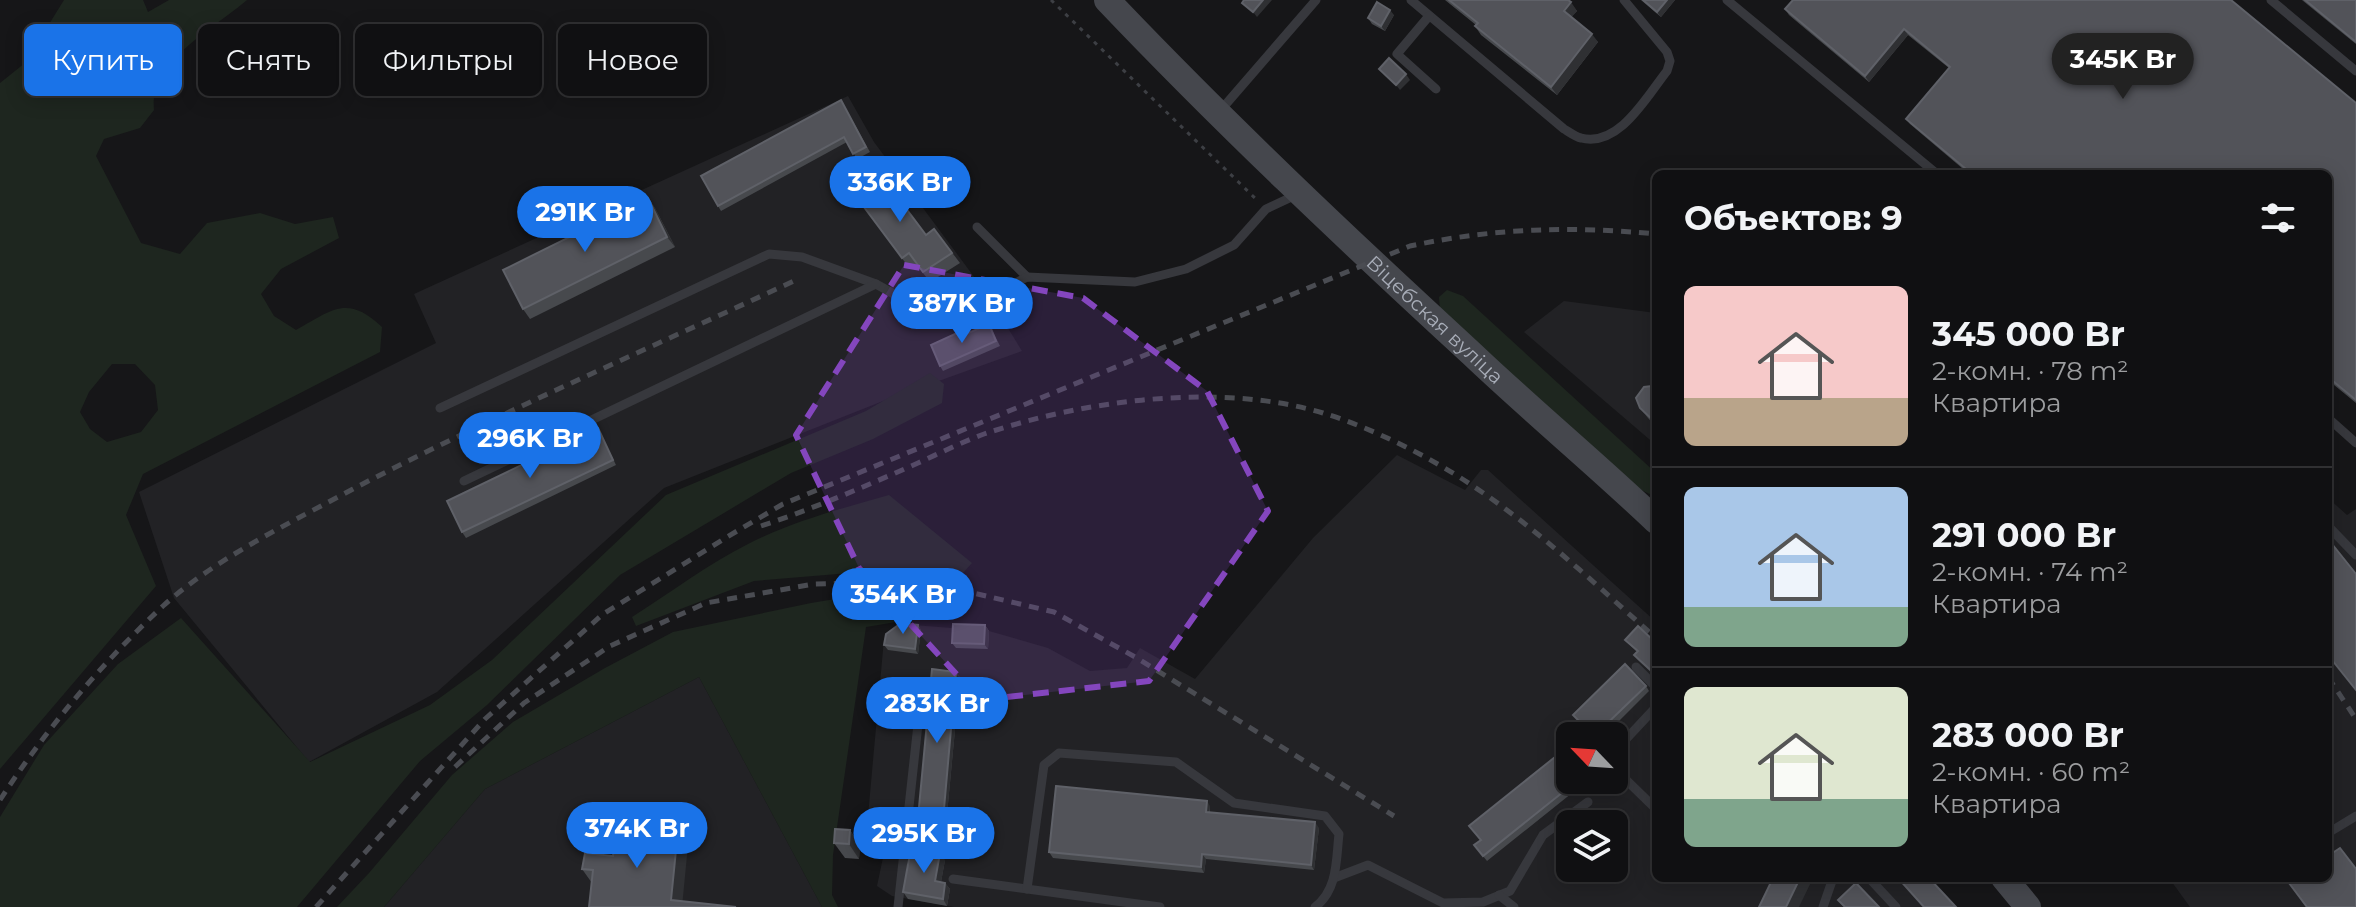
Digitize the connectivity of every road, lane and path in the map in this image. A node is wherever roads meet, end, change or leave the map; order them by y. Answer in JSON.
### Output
{"nodes":[{"id":1,"x":1051,"y":0,"type":"edge"},
{"id":2,"x":1107,"y":0,"type":"edge"},
{"id":3,"x":1316,"y":0,"type":"edge"},
{"id":4,"x":1411,"y":0,"type":"edge"},
{"id":5,"x":1624,"y":0,"type":"edge"},
{"id":6,"x":1727,"y":0,"type":"edge"},
{"id":7,"x":2271,"y":0,"type":"edge"},
{"id":8,"x":1429,"y":16,"type":"junction"},
{"id":9,"x":2356,"y":71,"type":"edge"},
{"id":10,"x":1436,"y":89,"type":"dead end"},
{"id":11,"x":1218,"y":114,"type":"junction"},
{"id":12,"x":1932,"y":170,"type":"edge"},
{"id":13,"x":1301,"y":193,"type":"junction"},
{"id":14,"x":1266,"y":209,"type":"junction"},
{"id":15,"x":977,"y":227,"type":"dead end"},
{"id":16,"x":1027,"y":277,"type":"junction"},
{"id":17,"x":876,"y":284,"type":"junction"},
{"id":18,"x":440,"y":408,"type":"dead end"},
{"id":19,"x":2332,"y":422,"type":"edge"},
{"id":20,"x":2356,"y":443,"type":"edge"},
{"id":21,"x":464,"y":481,"type":"dead end"},
{"id":22,"x":1652,"y":516,"type":"edge"},
{"id":23,"x":2332,"y":530,"type":"edge"},
{"id":24,"x":2354,"y":550,"type":"edge"},
{"id":25,"x":1636,"y":667,"type":"dead end"},
{"id":26,"x":1652,"y":683,"type":"edge"},
{"id":27,"x":921,"y":697,"type":"dead end"},
{"id":28,"x":1652,"y":711,"type":"edge"},
{"id":29,"x":1628,"y":737,"type":"edge"},
{"id":30,"x":1628,"y":782,"type":"edge"},
{"id":31,"x":1588,"y":802,"type":"dead end"},
{"id":32,"x":1652,"y":805,"type":"edge"},
{"id":33,"x":2356,"y":816,"type":"edge"},
{"id":34,"x":2332,"y":831,"type":"edge"},
{"id":35,"x":1334,"y":878,"type":"junction"},
{"id":36,"x":953,"y":879,"type":"dead end"},
{"id":37,"x":1832,"y":882,"type":"edge"},
{"id":38,"x":1873,"y":882,"type":"edge"},
{"id":39,"x":2007,"y":882,"type":"edge"},
{"id":40,"x":1027,"y":889,"type":"junction"},
{"id":41,"x":1499,"y":895,"type":"junction"},
{"id":42,"x":898,"y":907,"type":"edge"},
{"id":43,"x":1160,"y":907,"type":"edge"},
{"id":44,"x":1316,"y":907,"type":"edge"},
{"id":45,"x":1514,"y":907,"type":"edge"},
{"id":46,"x":1823,"y":907,"type":"edge"},
{"id":47,"x":1896,"y":907,"type":"edge"},
{"id":48,"x":2028,"y":907,"type":"edge"}],
"edges":[{"from":1,"to":14,"type":"path"},
{"from":2,"to":11,"type":"main road","name":"Віцебская вуліца"},
{"from":3,"to":11,"type":"lane"},
{"from":4,"to":8,"type":"lane"},
{"from":5,"to":8,"type":"lane"},
{"from":6,"to":12,"type":"lane"},
{"from":7,"to":9,"type":"lane"},
{"from":8,"to":10,"type":"lane"},
{"from":11,"to":13,"type":"main road","name":"Віцебская вуліца"},
{"from":13,"to":14,"type":"lane"},
{"from":13,"to":22,"type":"main road","name":"Віцебская вуліца"},
{"from":14,"to":16,"type":"lane"},
{"from":15,"to":16,"type":"lane"},
{"from":16,"to":17,"type":"lane"},
{"from":17,"to":18,"type":"lane"},
{"from":17,"to":21,"type":"lane"},
{"from":19,"to":20,"type":"lane"},
{"from":23,"to":24,"type":"lane"},
{"from":25,"to":26,"type":"lane"},
{"from":27,"to":42,"type":"lane"},
{"from":28,"to":29,"type":"lane"},
{"from":30,"to":32,"type":"lane"},
{"from":31,"to":41,"type":"lane"},
{"from":33,"to":34,"type":"lane"},
{"from":35,"to":40,"type":"lane"},
{"from":35,"to":41,"type":"lane"},
{"from":35,"to":44,"type":"lane"},
{"from":36,"to":40,"type":"lane"},
{"from":37,"to":46,"type":"lane"},
{"from":38,"to":47,"type":"lane"},
{"from":39,"to":48,"type":"main road"},
{"from":40,"to":43,"type":"lane"},
{"from":41,"to":45,"type":"lane"}]}
